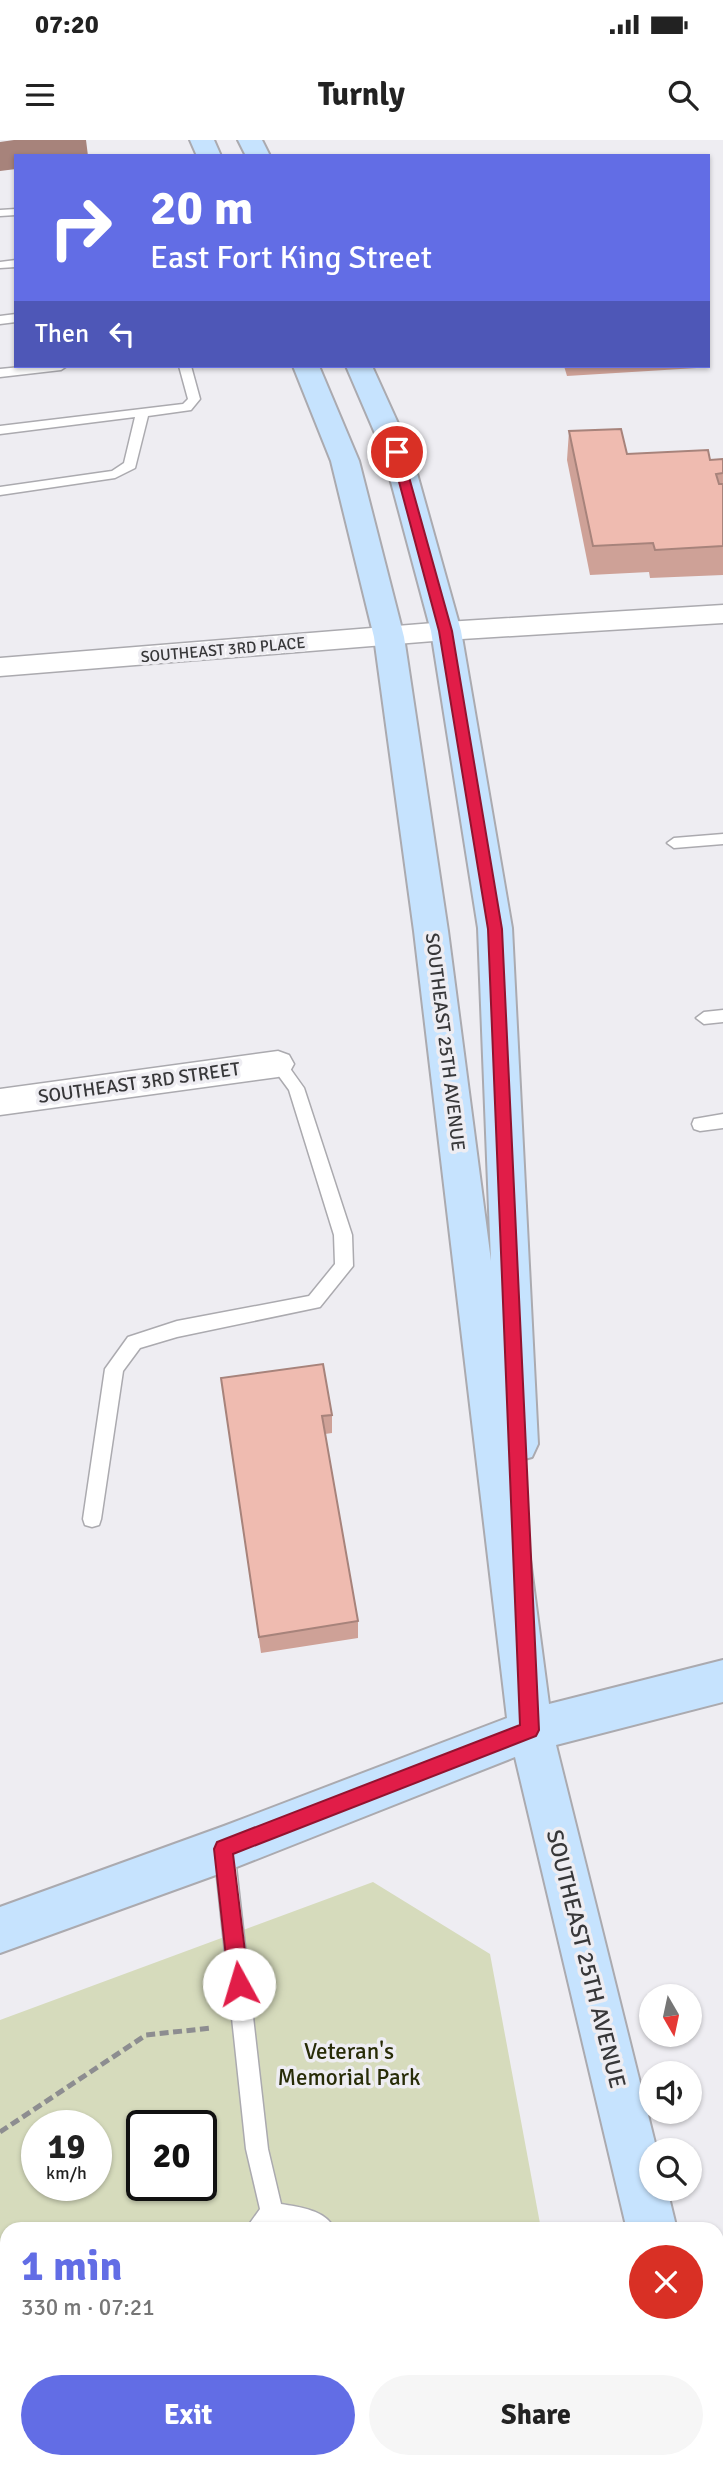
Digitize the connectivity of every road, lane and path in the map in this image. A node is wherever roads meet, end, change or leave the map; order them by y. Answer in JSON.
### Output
{"nodes":[{"id":1,"x":44,"y":368,"type":"edge"},
{"id":2,"x":186,"y":368,"type":"edge"},
{"id":3,"x":307,"y":368,"type":"edge"},
{"id":4,"x":360,"y":368,"type":"edge"},
{"id":5,"x":0,"y":373,"type":"edge"},
{"id":6,"x":142,"y":413,"type":"junction"},
{"id":7,"x":0,"y":429,"type":"edge"},
{"id":8,"x":0,"y":491,"type":"edge"},
{"id":9,"x":723,"y":614,"type":"edge"},
{"id":10,"x":446,"y":631,"type":"junction"},
{"id":11,"x":389,"y":637,"type":"junction"},
{"id":12,"x":0,"y":667,"type":"edge"},
{"id":13,"x":723,"y":839,"type":"edge"},
{"id":14,"x":674,"y":843,"type":"dead end"},
{"id":15,"x":723,"y":1016,"type":"edge"},
{"id":16,"x":704,"y":1018,"type":"dead end"},
{"id":17,"x":278,"y":1064,"type":"joint"},
{"id":18,"x":0,"y":1102,"type":"edge"},
{"id":19,"x":723,"y":1121,"type":"edge"},
{"id":20,"x":700,"y":1124,"type":"dead end"},
{"id":21,"x":92,"y":1519,"type":"dead end"},
{"id":22,"x":723,"y":1681,"type":"edge"},
{"id":23,"x":530,"y":1730,"type":"junction"},
{"id":24,"x":223,"y":1849,"type":"junction"},
{"id":25,"x":0,"y":1930,"type":"edge"},
{"id":26,"x":243,"y":2024,"type":"junction"},
{"id":27,"x":0,"y":2132,"type":"edge"},
{"id":28,"x":264,"y":2221,"type":"edge"},
{"id":29,"x":310,"y":2222,"type":"edge"},
{"id":30,"x":650,"y":2222,"type":"edge"}],
"edges":[{"from":1,"to":5,"type":"lane"},
{"from":2,"to":6,"type":"lane"},
{"from":3,"to":11,"type":"main road","name":"SOUTHEAST 25TH AVENUE"},
{"from":4,"to":10,"type":"main road","name":"SOUTHEAST 25TH AVENUE"},
{"from":6,"to":7,"type":"lane"},
{"from":6,"to":8,"type":"lane"},
{"from":9,"to":10,"type":"street","name":"SOUTHEAST 3RD PLACE"},
{"from":10,"to":11,"type":"street","name":"SOUTHEAST 3RD PLACE"},
{"from":10,"to":23,"type":"main road","name":"SOUTHEAST 25TH AVENUE"},
{"from":11,"to":12,"type":"street","name":"SOUTHEAST 3RD PLACE"},
{"from":11,"to":23,"type":"main road","name":"SOUTHEAST 25TH AVENUE"},
{"from":13,"to":14,"type":"lane"},
{"from":15,"to":16,"type":"lane"},
{"from":17,"to":18,"type":"street","name":"SOUTHEAST 3RD STREET"},
{"from":17,"to":21,"type":"lane"},
{"from":19,"to":20,"type":"lane"},
{"from":22,"to":23,"type":"main road"},
{"from":23,"to":24,"type":"main road"},
{"from":23,"to":30,"type":"main road","name":"SOUTHEAST 25TH AVENUE"},
{"from":24,"to":25,"type":"main road"},
{"from":24,"to":26,"type":"lane"},
{"from":26,"to":27,"type":"path"},
{"from":26,"to":28,"type":"lane"},
{"from":28,"to":29,"type":"lane"}]}
